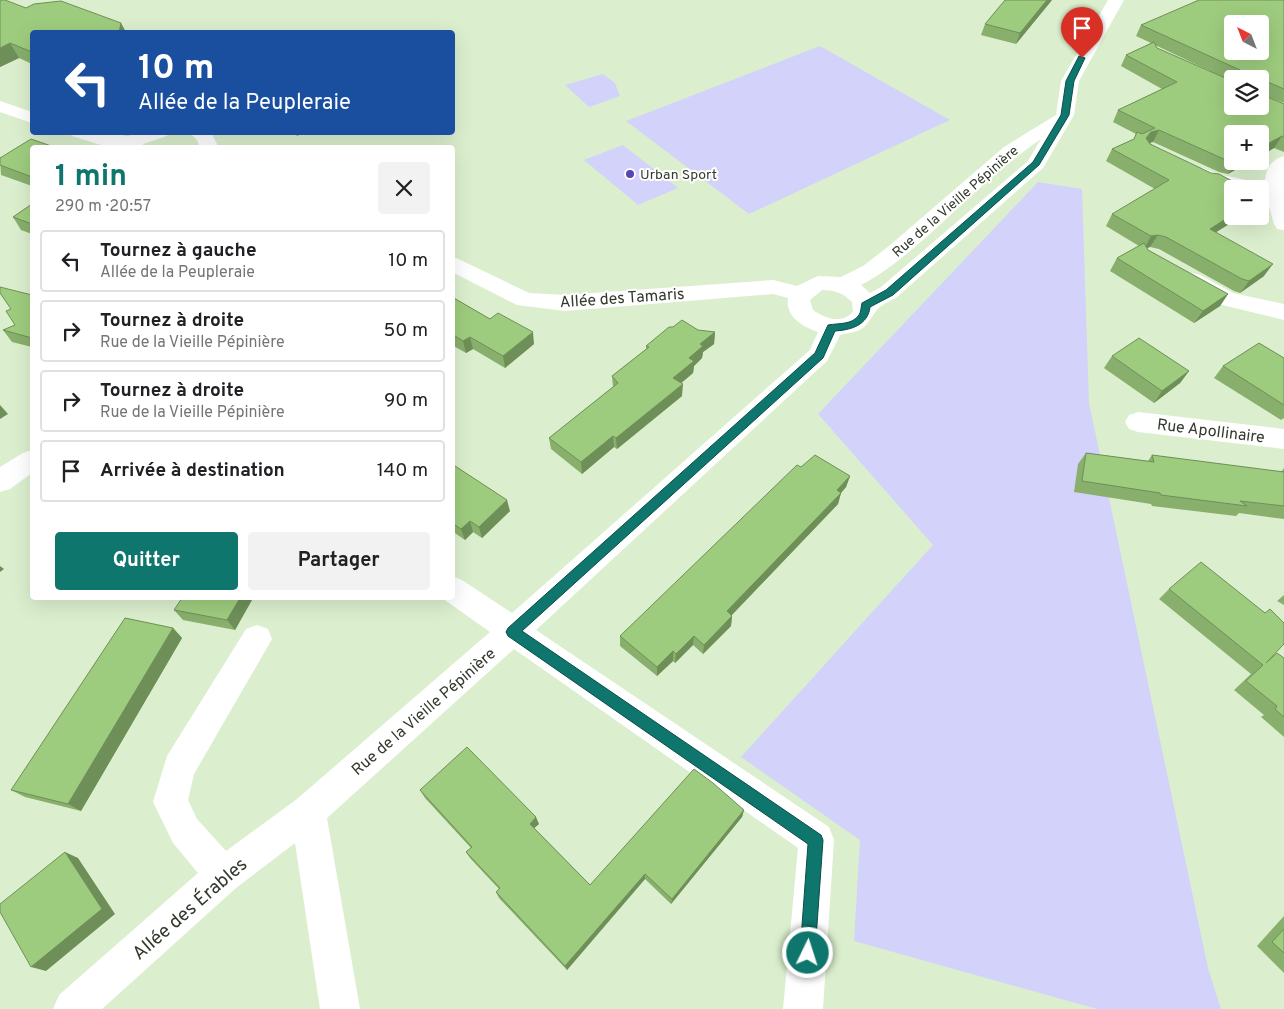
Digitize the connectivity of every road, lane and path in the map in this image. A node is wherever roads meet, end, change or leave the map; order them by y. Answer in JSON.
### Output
{"nodes":[{"id":1,"x":1116,"y":0,"type":"edge"},
{"id":2,"x":4,"y":112,"type":"edge"},
{"id":3,"x":1065,"y":115,"type":"junction"},
{"id":4,"x":30,"y":118,"type":"edge"},
{"id":5,"x":88,"y":135,"type":"edge"},
{"id":6,"x":154,"y":135,"type":"edge"},
{"id":7,"x":132,"y":145,"type":"edge"},
{"id":8,"x":1284,"y":162,"type":"edge"},
{"id":9,"x":1186,"y":166,"type":"edge"},
{"id":10,"x":1276,"y":192,"type":"junction"},
{"id":11,"x":1284,"y":224,"type":"edge"},
{"id":12,"x":455,"y":265,"type":"edge"},
{"id":13,"x":1176,"y":270,"type":"edge"},
{"id":14,"x":843,"y":285,"type":"junction"},
{"id":15,"x":800,"y":294,"type":"junction"},
{"id":16,"x":866,"y":306,"type":"junction"},
{"id":17,"x":1284,"y":312,"type":"edge"},
{"id":18,"x":832,"y":328,"type":"junction"},
{"id":19,"x":1138,"y":422,"type":"dead end"},
{"id":20,"x":1284,"y":439,"type":"edge"},
{"id":21,"x":30,"y":461,"type":"edge"},
{"id":22,"x":0,"y":481,"type":"edge"},
{"id":23,"x":455,"y":591,"type":"edge"},
{"id":24,"x":512,"y":632,"type":"junction"},
{"id":25,"x":256,"y":639,"type":"dead end"},
{"id":26,"x":309,"y":811,"type":"junction"},
{"id":27,"x":224,"y":875,"type":"junction"},
{"id":28,"x":73,"y":1009,"type":"edge"},
{"id":29,"x":340,"y":1009,"type":"edge"},
{"id":30,"x":803,"y":1009,"type":"edge"}],
"edges":[{"from":1,"to":3,"type":"street","name":"Rue de la Vieille Pépinière"},
{"from":2,"to":4,"type":"street"},
{"from":3,"to":14,"type":"street","name":"Rue de la Vieille Pépinière"},
{"from":3,"to":16,"type":"street","name":"Rue de la Vieille Pépinière"},
{"from":5,"to":7,"type":"street"},
{"from":6,"to":7,"type":"street"},
{"from":8,"to":10,"type":"street"},
{"from":9,"to":10,"type":"street"},
{"from":10,"to":11,"type":"street"},
{"from":12,"to":15,"type":"street","name":"Allée des Tamaris"},
{"from":13,"to":17,"type":"street"},
{"from":14,"to":15,"type":"street","name":"Rue de la Vieille Pépinière"},
{"from":14,"to":16,"type":"street"},
{"from":15,"to":18,"type":"street"},
{"from":16,"to":18,"type":"street","name":"Rue de la Vieille Pépinière"},
{"from":18,"to":24,"type":"street","name":"Rue de la Vieille Pépinière"},
{"from":19,"to":20,"type":"street","name":"Rue Apollinaire"},
{"from":21,"to":22,"type":"street"},
{"from":23,"to":24,"type":"street"},
{"from":24,"to":26,"type":"street","name":"Rue de la Vieille Pépinière"},
{"from":24,"to":30,"type":"street"},
{"from":25,"to":27,"type":"street"},
{"from":26,"to":27,"type":"street","name":"Allée des Érables"},
{"from":26,"to":29,"type":"street"},
{"from":27,"to":28,"type":"street","name":"Allée des Érables"}]}
